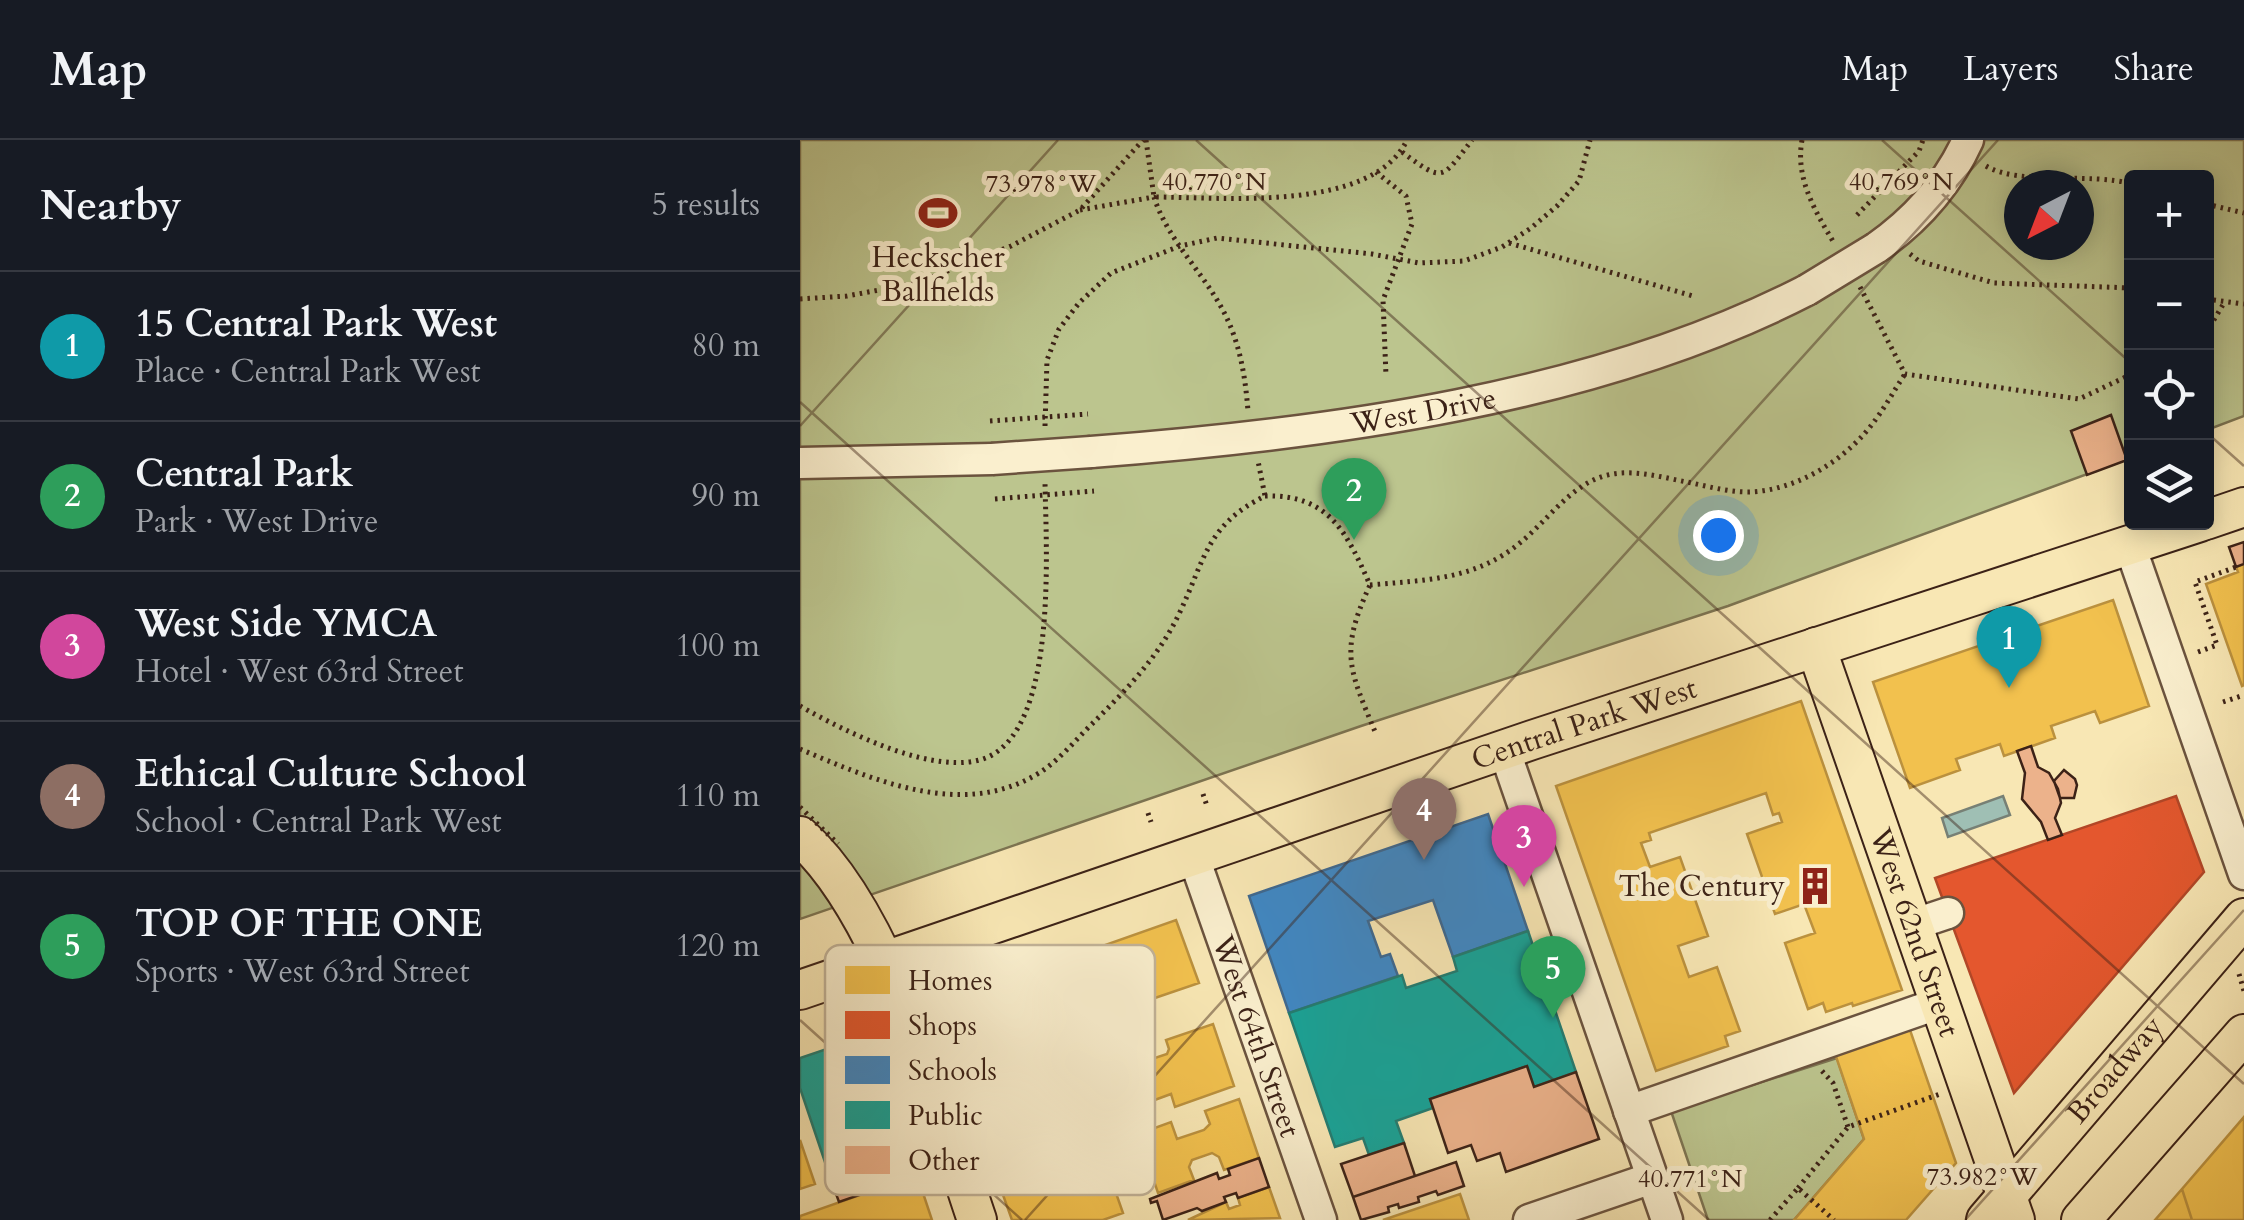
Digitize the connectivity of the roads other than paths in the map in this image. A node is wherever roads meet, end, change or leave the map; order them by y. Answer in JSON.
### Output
{"nodes":[{"id":1,"x":1968,"y":140,"type":"edge"},
{"id":2,"x":800,"y":463,"type":"edge"},
{"id":3,"x":2244,"y":508,"type":"edge"},
{"id":4,"x":2214,"y":518,"type":"edge"},
{"id":5,"x":2177,"y":530,"type":"edge"},
{"id":6,"x":2130,"y":546,"type":"junction"},
{"id":7,"x":1816,"y":647,"type":"junction"},
{"id":8,"x":1504,"y":749,"type":"junction"},
{"id":9,"x":821,"y":846,"type":"edge"},
{"id":10,"x":1194,"y":856,"type":"junction"},
{"id":11,"x":2244,"y":874,"type":"edge"},
{"id":12,"x":2244,"y":918,"type":"edge"},
{"id":13,"x":874,"y":945,"type":"edge"},
{"id":14,"x":933,"y":945,"type":"edge"},
{"id":15,"x":825,"y":982,"type":"edge"},
{"id":16,"x":800,"y":990,"type":"edge"},
{"id":17,"x":1940,"y":1003,"type":"junction"},
{"id":18,"x":2244,"y":1034,"type":"edge"},
{"id":19,"x":1629,"y":1111,"type":"junction"},
{"id":20,"x":1638,"y":1164,"type":"junction"},
{"id":21,"x":968,"y":1195,"type":"edge"},
{"id":22,"x":2003,"y":1212,"type":"edge"},
{"id":23,"x":977,"y":1220,"type":"edge"},
{"id":24,"x":1321,"y":1220,"type":"edge"},
{"id":25,"x":1529,"y":1220,"type":"edge"},
{"id":26,"x":1667,"y":1220,"type":"edge"},
{"id":27,"x":2081,"y":1220,"type":"edge"}],
"edges":[{"from":1,"to":2,"type":"street","name":"West Drive","bridge":true},
{"from":3,"to":4,"type":"main road","name":"Central Park West"},
{"from":5,"to":6,"type":"main road","name":"Central Park West"},
{"from":6,"to":7,"type":"main road","name":"Central Park West"},
{"from":6,"to":11,"type":"street"},
{"from":7,"to":8,"type":"main road","name":"Central Park West"},
{"from":7,"to":17,"type":"main road","name":"West 62nd Street"},
{"from":8,"to":10,"type":"main road","name":"Central Park West"},
{"from":8,"to":19,"type":"street"},
{"from":9,"to":13,"type":"main road"},
{"from":10,"to":14,"type":"main road","name":"Central Park West"},
{"from":10,"to":24,"type":"street","name":"West 64th Street"},
{"from":12,"to":22,"type":"main road","name":"Broadway"},
{"from":15,"to":16,"type":"main road","name":"Central Park West"},
{"from":17,"to":19,"type":"street"},
{"from":17,"to":22,"type":"main road","name":"West 62nd Street"},
{"from":18,"to":27,"type":"main road"},
{"from":19,"to":20,"type":"street"},
{"from":20,"to":25,"type":"street"},
{"from":20,"to":26,"type":"street"},
{"from":21,"to":23,"type":"main road"}]}
